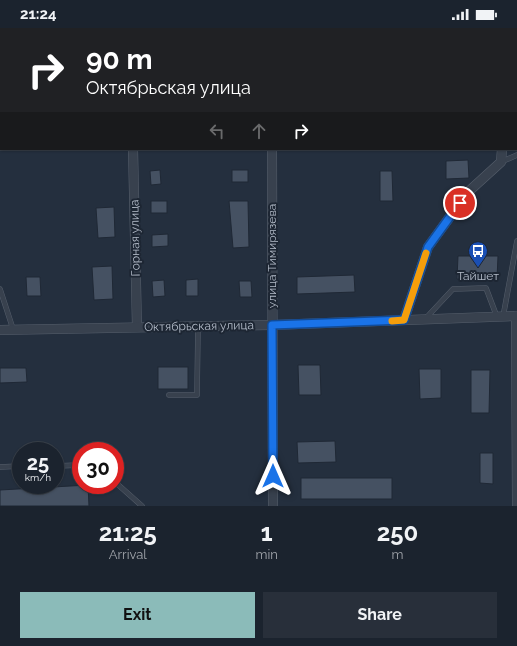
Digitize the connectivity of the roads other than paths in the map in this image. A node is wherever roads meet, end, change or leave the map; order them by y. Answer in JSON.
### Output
{"nodes":[{"id":1,"x":133,"y":150,"type":"edge"},
{"id":2,"x":272,"y":150,"type":"edge"},
{"id":3,"x":502,"y":150,"type":"edge"},
{"id":4,"x":517,"y":155,"type":"edge"},
{"id":5,"x":501,"y":162,"type":"junction"},
{"id":6,"x":517,"y":241,"type":"edge"},
{"id":7,"x":0,"y":289,"type":"edge"},
{"id":8,"x":516,"y":316,"type":"edge"},
{"id":9,"x":500,"y":317,"type":"junction"},
{"id":10,"x":404,"y":320,"type":"junction"},
{"id":11,"x":425,"y":320,"type":"junction"},
{"id":12,"x":272,"y":325,"type":"junction"},
{"id":13,"x":198,"y":326,"type":"junction"},
{"id":14,"x":137,"y":327,"type":"junction"},
{"id":15,"x":13,"y":329,"type":"junction"},
{"id":16,"x":0,"y":330,"type":"edge"},
{"id":17,"x":169,"y":395,"type":"dead end"},
{"id":18,"x":0,"y":466,"type":"edge"},
{"id":19,"x":12,"y":466,"type":"edge"},
{"id":20,"x":124,"y":490,"type":"edge"},
{"id":21,"x":517,"y":505,"type":"edge"},
{"id":22,"x":142,"y":506,"type":"edge"},
{"id":23,"x":273,"y":506,"type":"edge"}],
"edges":[{"from":1,"to":14,"type":"street","name":"Горная улица"},
{"from":2,"to":12,"type":"street","name":"улица Тимирязева"},
{"from":3,"to":5,"type":"street"},
{"from":4,"to":5,"type":"lane"},
{"from":5,"to":10,"type":"street"},
{"from":6,"to":9,"type":"lane"},
{"from":7,"to":15,"type":"lane"},
{"from":8,"to":9,"type":"street","name":"Октябрьская улица"},
{"from":8,"to":21,"type":"street"},
{"from":9,"to":11,"type":"street","name":"Октябрьская улица"},
{"from":9,"to":11,"type":"lane"},
{"from":10,"to":11,"type":"street","name":"Октябрьская улица"},
{"from":10,"to":12,"type":"street","name":"Октябрьская улица"},
{"from":12,"to":13,"type":"street","name":"Октябрьская улица"},
{"from":12,"to":23,"type":"street","name":"улица Тимирязева"},
{"from":13,"to":14,"type":"street","name":"Октябрьская улица"},
{"from":13,"to":17,"type":"lane"},
{"from":14,"to":15,"type":"street","name":"Октябрьская улица"},
{"from":15,"to":16,"type":"street","name":"Октябрьская улица"},
{"from":18,"to":19,"type":"lane"},
{"from":20,"to":22,"type":"lane"}]}
